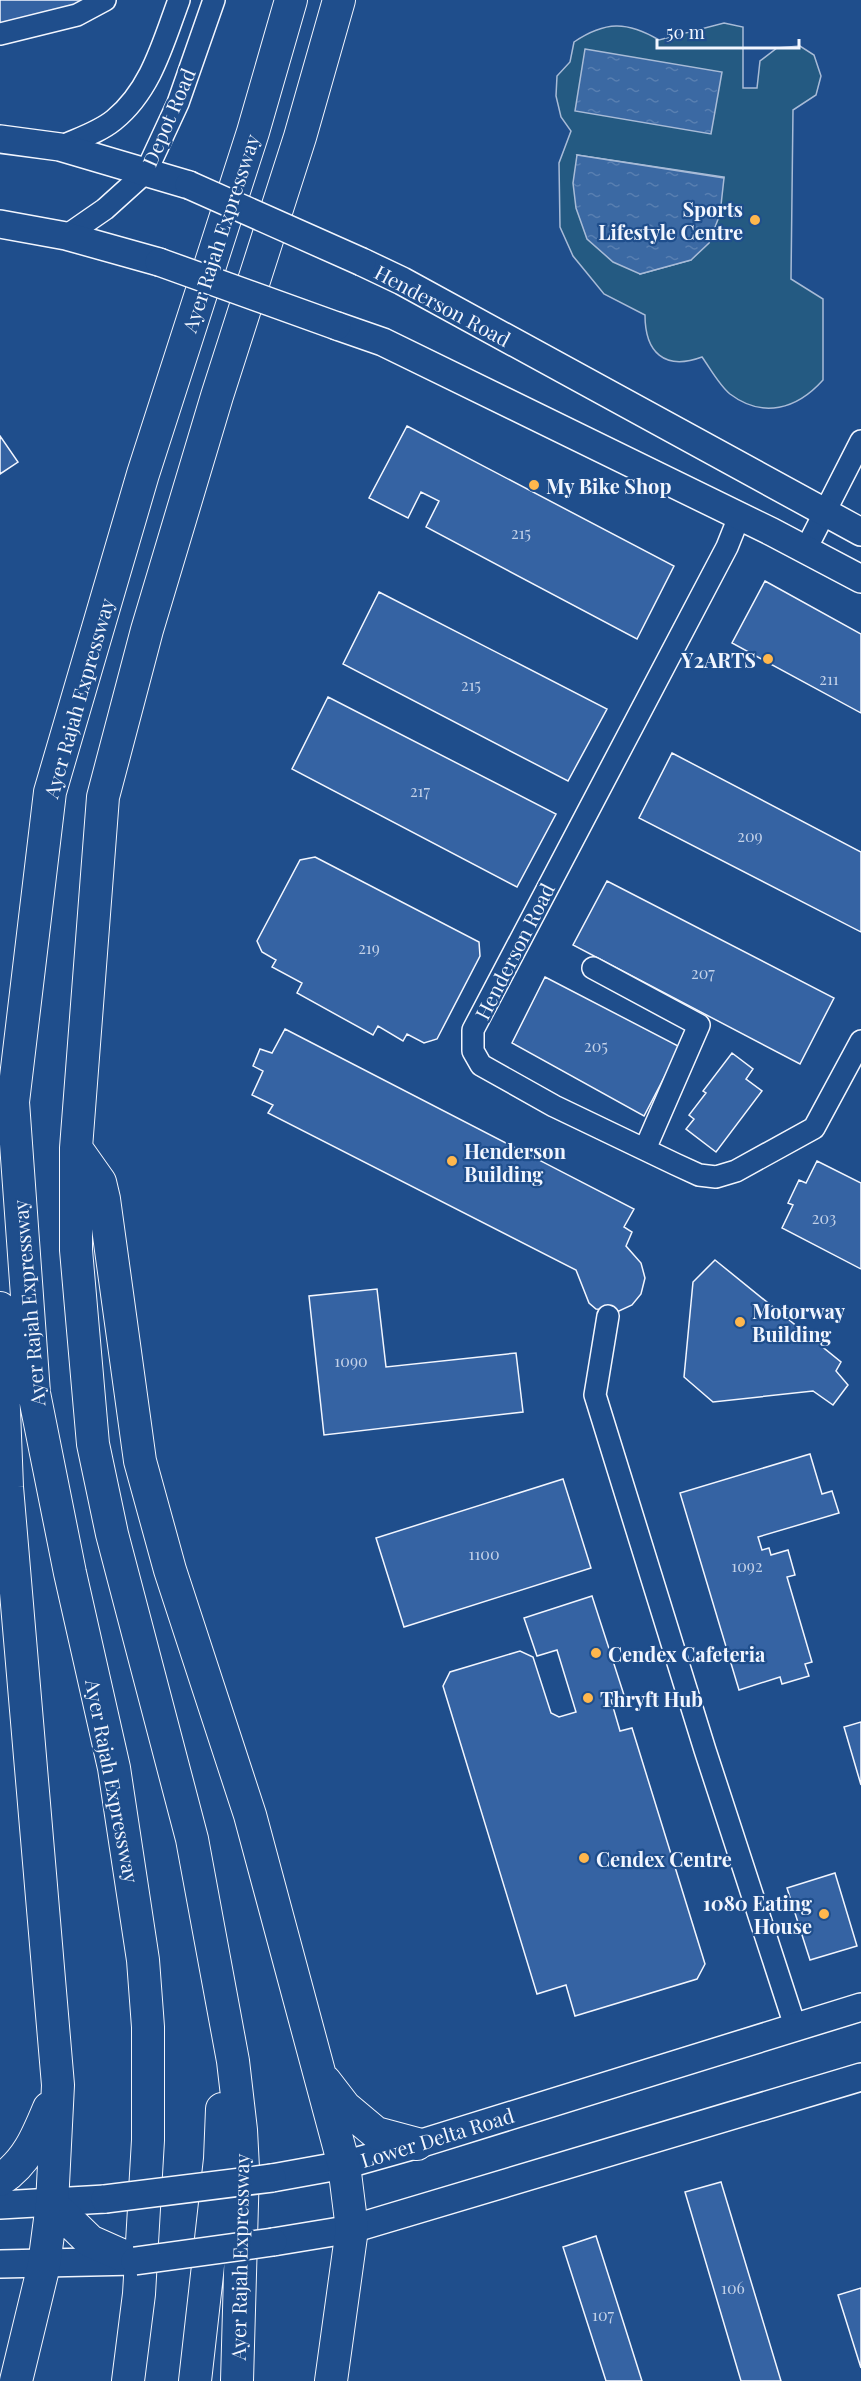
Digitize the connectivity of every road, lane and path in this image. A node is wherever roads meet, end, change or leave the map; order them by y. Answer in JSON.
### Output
{"nodes":[{"id":1,"x":105,"y":0,"type":"edge"},
{"id":2,"x":179,"y":0,"type":"edge"},
{"id":3,"x":214,"y":0,"type":"edge"},
{"id":4,"x":291,"y":0,"type":"edge"},
{"id":5,"x":339,"y":0,"type":"edge"},
{"id":6,"x":0,"y":34,"type":"edge"},
{"id":7,"x":0,"y":139,"type":"edge"},
{"id":8,"x":60,"y":147,"type":"junction"},
{"id":9,"x":146,"y":172,"type":"junction"},
{"id":10,"x":0,"y":224,"type":"edge"},
{"id":11,"x":66,"y":236,"type":"junction"},
{"id":12,"x":861,"y":441,"type":"edge"},
{"id":13,"x":826,"y":512,"type":"junction"},
{"id":14,"x":739,"y":517,"type":"junction"},
{"id":15,"x":861,"y":532,"type":"edge"},
{"id":16,"x":806,"y":549,"type":"junction"},
{"id":17,"x":861,"y":579,"type":"edge"},
{"id":18,"x":593,"y":968,"type":"dead end"},
{"id":19,"x":861,"y":1041,"type":"edge"},
{"id":20,"x":13,"y":1102,"type":"junction"},
{"id":21,"x":76,"y":1148,"type":"junction"},
{"id":22,"x":645,"y":1149,"type":"junction"},
{"id":23,"x":0,"y":1169,"type":"edge"},
{"id":24,"x":0,"y":1308,"type":"edge"},
{"id":25,"x":608,"y":1316,"type":"dead end"},
{"id":26,"x":861,"y":2007,"type":"edge"},
{"id":27,"x":796,"y":2029,"type":"junction"},
{"id":28,"x":233,"y":2061,"type":"junction"},
{"id":29,"x":319,"y":2074,"type":"junction"},
{"id":30,"x":861,"y":2077,"type":"edge"},
{"id":31,"x":58,"y":2085,"type":"junction"},
{"id":32,"x":422,"y":2143,"type":"junction"},
{"id":33,"x":344,"y":2165,"type":"junction"},
{"id":34,"x":0,"y":2180,"type":"edge"},
{"id":35,"x":52,"y":2204,"type":"junction"},
{"id":36,"x":0,"y":2205,"type":"edge"},
{"id":37,"x":352,"y":2229,"type":"junction"},
{"id":38,"x":120,"y":2259,"type":"junction"},
{"id":39,"x":0,"y":2265,"type":"edge"},
{"id":40,"x":44,"y":2265,"type":"junction"},
{"id":41,"x":16,"y":2381,"type":"edge"},
{"id":42,"x":128,"y":2381,"type":"edge"},
{"id":43,"x":195,"y":2381,"type":"edge"},
{"id":44,"x":237,"y":2381,"type":"edge"},
{"id":45,"x":331,"y":2381,"type":"edge"}],
"edges":[{"from":1,"to":6,"type":"street"},
{"from":2,"to":8,"type":"street","name":"Depot Road"},
{"from":3,"to":9,"type":"street","name":"Depot Road"},
{"from":4,"to":20,"type":"highway","name":"Ayer Rajah Expressway"},
{"from":5,"to":21,"type":"highway","name":"Ayer Rajah Expressway"},
{"from":7,"to":8,"type":"main road","name":"Henderson Road"},
{"from":8,"to":9,"type":"main road","name":"Henderson Road"},
{"from":9,"to":11,"type":"street","name":"Depot Road"},
{"from":9,"to":13,"type":"main road","name":"Henderson Road","bridge":true},
{"from":10,"to":11,"type":"main road"},
{"from":11,"to":14,"type":"main road","bridge":true},
{"from":12,"to":13,"type":"street"},
{"from":13,"to":15,"type":"main road","name":"Henderson Road"},
{"from":13,"to":16,"type":"street"},
{"from":14,"to":16,"type":"main road"},
{"from":14,"to":22,"type":"street","name":"Henderson Road"},
{"from":16,"to":17,"type":"main road"},
{"from":18,"to":22,"type":"street"},
{"from":19,"to":22,"type":"street","name":"Henderson Road"},
{"from":20,"to":23,"type":"highway"},
{"from":20,"to":42,"type":"highway","name":"Ayer Rajah Expressway"},
{"from":21,"to":28,"type":"highway","name":"Ayer Rajah Expressway"},
{"from":21,"to":29,"type":"highway"},
{"from":24,"to":31,"type":"highway"},
{"from":25,"to":27,"type":"street"},
{"from":26,"to":27,"type":"main road","name":"Lower Delta Road"},
{"from":27,"to":32,"type":"main road","name":"Lower Delta Road"},
{"from":28,"to":43,"type":"highway","name":"Ayer Rajah Expressway"},
{"from":28,"to":44,"type":"highway","name":"Ayer Rajah Expressway"},
{"from":29,"to":32,"type":"highway"},
{"from":29,"to":33,"type":"highway"},
{"from":30,"to":37,"type":"main road"},
{"from":31,"to":34,"type":"highway"},
{"from":31,"to":35,"type":"highway"},
{"from":32,"to":33,"type":"main road","name":"Lower Delta Road"},
{"from":33,"to":35,"type":"main road","name":"Lower Delta Road","bridge":true},
{"from":33,"to":37,"type":"highway"},
{"from":35,"to":36,"type":"main road","name":"Lower Delta Road"},
{"from":35,"to":38,"type":"highway"},
{"from":35,"to":40,"type":"highway"},
{"from":37,"to":38,"type":"main road","bridge":true},
{"from":37,"to":45,"type":"highway"},
{"from":38,"to":40,"type":"main road"},
{"from":39,"to":40,"type":"main road"},
{"from":40,"to":41,"type":"highway"}]}
